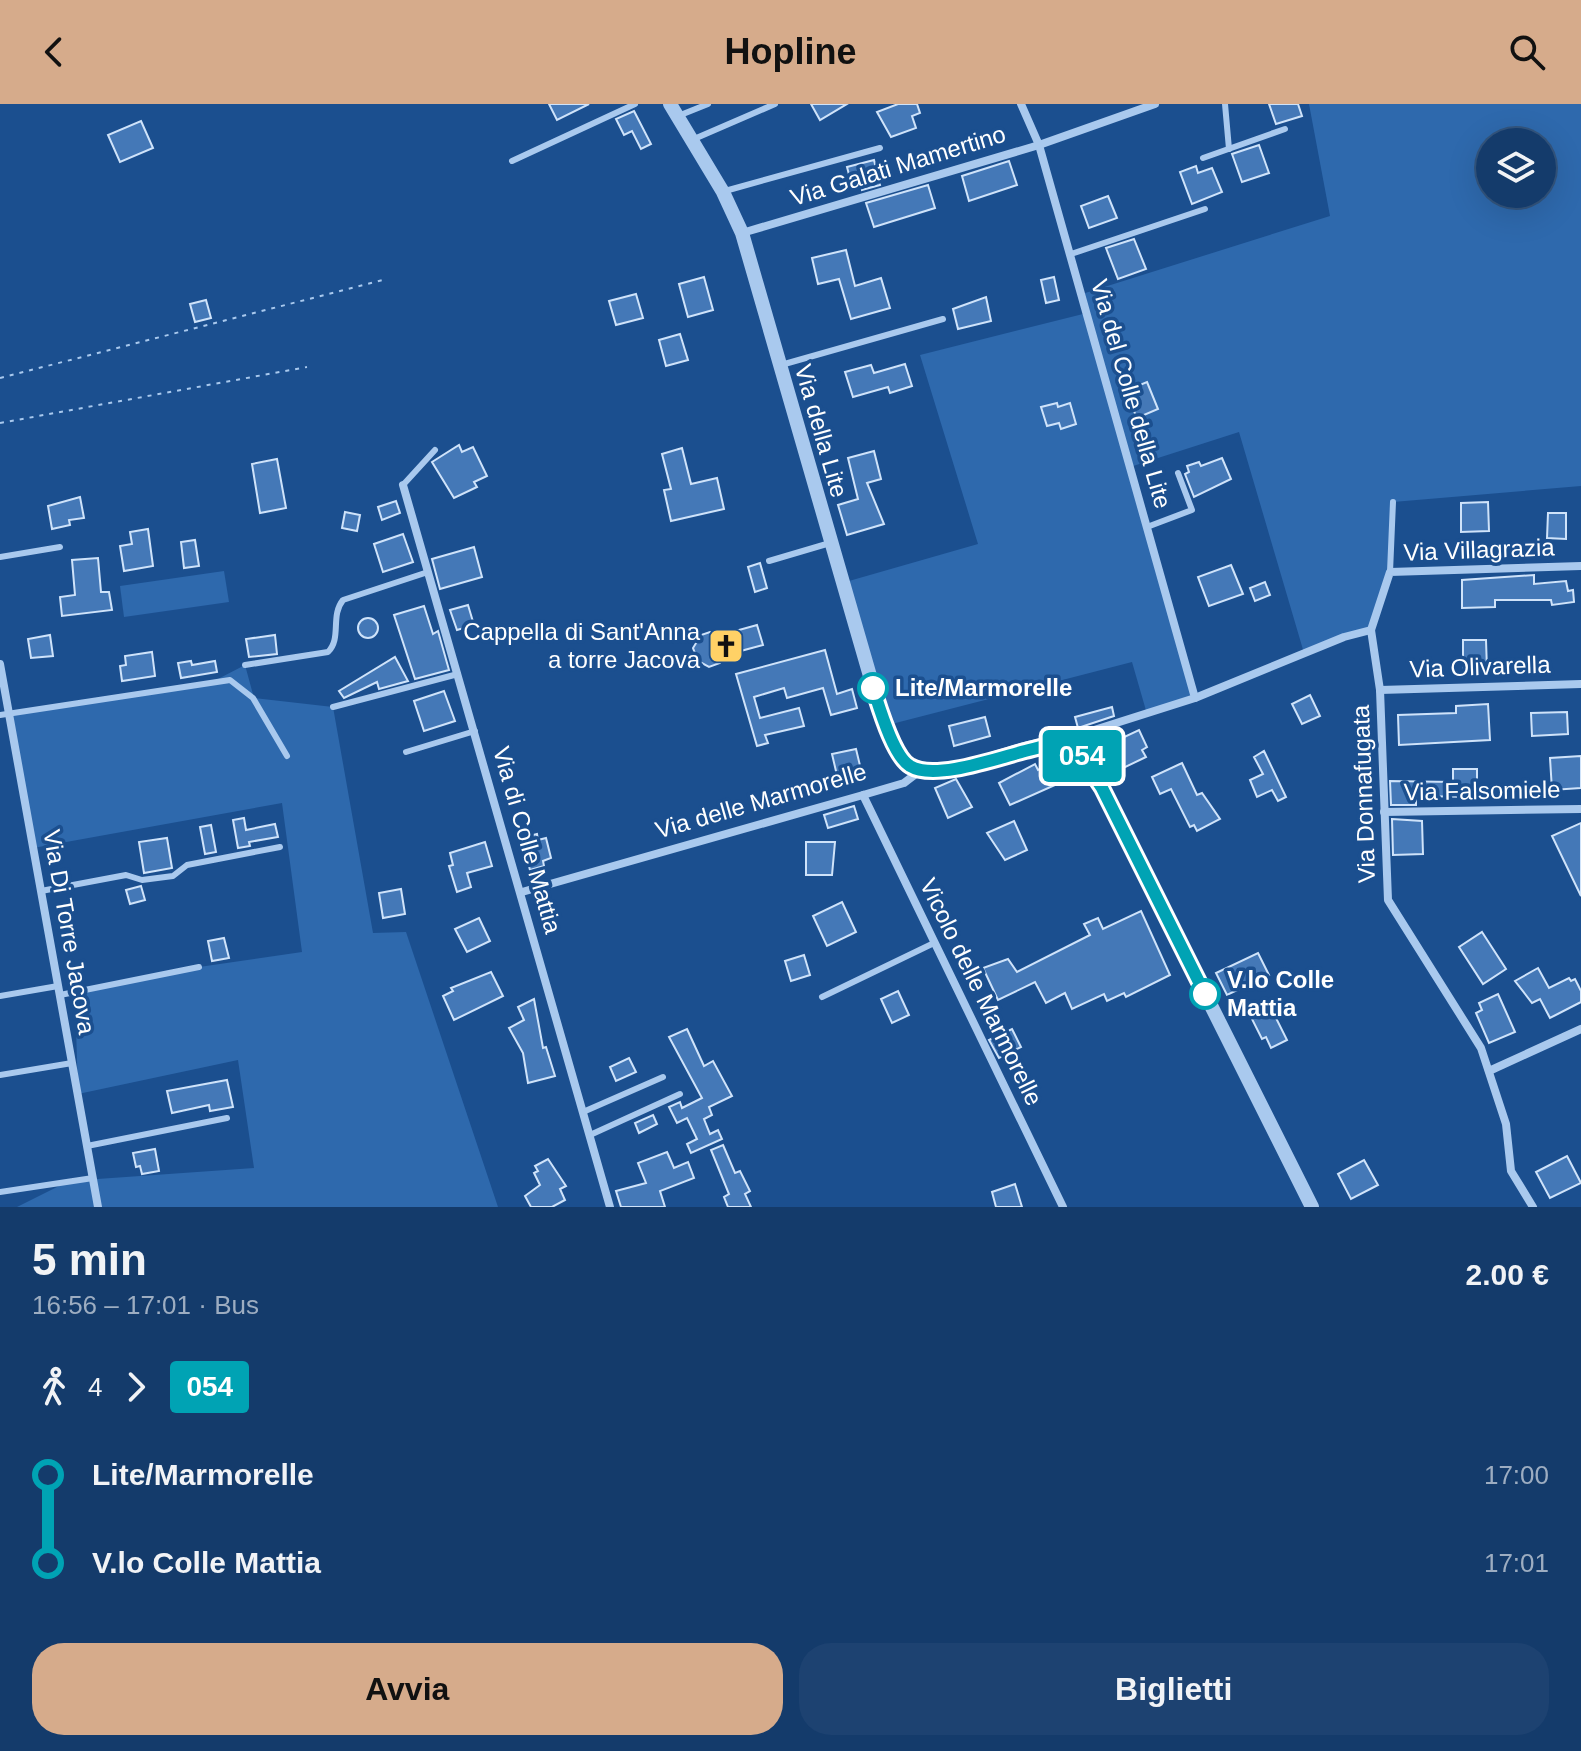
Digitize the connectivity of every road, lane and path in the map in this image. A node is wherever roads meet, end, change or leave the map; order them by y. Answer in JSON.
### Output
{"nodes":[{"id":1,"x":635,"y":104,"type":"edge"},
{"id":2,"x":708,"y":104,"type":"edge"},
{"id":3,"x":775,"y":104,"type":"edge"},
{"id":4,"x":1021,"y":104,"type":"edge"},
{"id":5,"x":1155,"y":104,"type":"edge"},
{"id":6,"x":1225,"y":104,"type":"edge"},
{"id":7,"x":674,"y":110,"type":"edge"},
{"id":8,"x":1285,"y":129,"type":"dead end"},
{"id":9,"x":692,"y":140,"type":"junction"},
{"id":10,"x":1039,"y":145,"type":"junction"},
{"id":11,"x":880,"y":148,"type":"dead end"},
{"id":12,"x":1229,"y":149,"type":"junction"},
{"id":13,"x":1203,"y":158,"type":"dead end"},
{"id":14,"x":512,"y":161,"type":"dead end"},
{"id":15,"x":723,"y":192,"type":"junction"},
{"id":16,"x":1205,"y":209,"type":"dead end"},
{"id":17,"x":742,"y":233,"type":"junction"},
{"id":18,"x":1071,"y":254,"type":"junction"},
{"id":19,"x":383,"y":280,"type":"dead end"},
{"id":20,"x":943,"y":319,"type":"dead end"},
{"id":21,"x":780,"y":366,"type":"junction"},
{"id":22,"x":307,"y":367,"type":"dead end"},
{"id":23,"x":0,"y":378,"type":"edge"},
{"id":24,"x":0,"y":423,"type":"edge"},
{"id":25,"x":435,"y":450,"type":"dead end"},
{"id":26,"x":1178,"y":473,"type":"dead end"},
{"id":27,"x":403,"y":485,"type":"joint"},
{"id":28,"x":1393,"y":502,"type":"dead end"},
{"id":29,"x":1147,"y":527,"type":"junction"},
{"id":30,"x":830,"y":543,"type":"junction"},
{"id":31,"x":60,"y":547,"type":"dead end"},
{"id":32,"x":0,"y":557,"type":"edge"},
{"id":33,"x":769,"y":561,"type":"dead end"},
{"id":34,"x":1581,"y":566,"type":"edge"},
{"id":35,"x":428,"y":572,"type":"junction"},
{"id":36,"x":1390,"y":572,"type":"junction"},
{"id":37,"x":1371,"y":630,"type":"junction"},
{"id":38,"x":0,"y":664,"type":"edge"},
{"id":39,"x":245,"y":665,"type":"dead end"},
{"id":40,"x":458,"y":674,"type":"junction"},
{"id":41,"x":1581,"y":684,"type":"edge"},
{"id":42,"x":1380,"y":690,"type":"junction"},
{"id":43,"x":1195,"y":698,"type":"junction"},
{"id":44,"x":333,"y":707,"type":"dead end"},
{"id":45,"x":4,"y":714,"type":"edge"},
{"id":46,"x":475,"y":731,"type":"junction"},
{"id":47,"x":1064,"y":743,"type":"junction"},
{"id":48,"x":406,"y":752,"type":"dead end"},
{"id":49,"x":287,"y":756,"type":"dead end"},
{"id":50,"x":921,"y":770,"type":"junction"},
{"id":51,"x":863,"y":795,"type":"junction"},
{"id":52,"x":1581,"y":809,"type":"edge"},
{"id":53,"x":1384,"y":812,"type":"junction"},
{"id":54,"x":280,"y":847,"type":"dead end"},
{"id":55,"x":41,"y":891,"type":"junction"},
{"id":56,"x":522,"y":892,"type":"junction"},
{"id":57,"x":934,"y":943,"type":"junction"},
{"id":58,"x":199,"y":967,"type":"dead end"},
{"id":59,"x":59,"y":990,"type":"junction"},
{"id":60,"x":0,"y":996,"type":"edge"},
{"id":61,"x":822,"y":997,"type":"dead end"},
{"id":62,"x":1581,"y":1029,"type":"edge"},
{"id":63,"x":72,"y":1063,"type":"junction"},
{"id":64,"x":1489,"y":1071,"type":"junction"},
{"id":65,"x":0,"y":1075,"type":"edge"},
{"id":66,"x":663,"y":1077,"type":"dead end"},
{"id":67,"x":680,"y":1094,"type":"dead end"},
{"id":68,"x":583,"y":1112,"type":"junction"},
{"id":69,"x":227,"y":1118,"type":"dead end"},
{"id":70,"x":590,"y":1135,"type":"junction"},
{"id":71,"x":87,"y":1146,"type":"junction"},
{"id":72,"x":93,"y":1178,"type":"junction"},
{"id":73,"x":0,"y":1192,"type":"edge"},
{"id":74,"x":98,"y":1207,"type":"edge"},
{"id":75,"x":610,"y":1207,"type":"edge"},
{"id":76,"x":1063,"y":1207,"type":"edge"},
{"id":77,"x":1312,"y":1207,"type":"edge"},
{"id":78,"x":1533,"y":1207,"type":"edge"}],
"edges":[{"from":1,"to":14,"type":"lane"},
{"from":2,"to":7,"type":"lane"},
{"from":3,"to":9,"type":"lane"},
{"from":4,"to":10,"type":"street","name":"Via del Colle della Lite"},
{"from":5,"to":10,"type":"street","name":"Via Galati Mamertino"},
{"from":6,"to":12,"type":"lane"},
{"from":7,"to":9,"type":"street","name":"Via della Lite"},
{"from":8,"to":12,"type":"lane"},
{"from":9,"to":15,"type":"street","name":"Via della Lite"},
{"from":10,"to":17,"type":"street","name":"Via Galati Mamertino"},
{"from":10,"to":18,"type":"street","name":"Via del Colle della Lite"},
{"from":11,"to":15,"type":"lane"},
{"from":12,"to":13,"type":"lane"},
{"from":15,"to":17,"type":"street","name":"Via della Lite"},
{"from":16,"to":18,"type":"lane"},
{"from":17,"to":21,"type":"street","name":"Via della Lite"},
{"from":18,"to":29,"type":"street","name":"Via del Colle della Lite"},
{"from":19,"to":23,"type":"path"},
{"from":20,"to":21,"type":"lane"},
{"from":21,"to":30,"type":"street","name":"Via della Lite"},
{"from":22,"to":24,"type":"path"},
{"from":25,"to":27,"type":"lane"},
{"from":26,"to":29,"type":"lane"},
{"from":27,"to":35,"type":"street","name":"Via di Colle Mattia"},
{"from":28,"to":36,"type":"lane"},
{"from":29,"to":43,"type":"street","name":"Via del Colle della Lite"},
{"from":30,"to":33,"type":"lane"},
{"from":30,"to":50,"type":"street","name":"Via della Lite"},
{"from":31,"to":32,"type":"lane"},
{"from":34,"to":36,"type":"street","name":"Via Villagrazia"},
{"from":35,"to":39,"type":"lane"},
{"from":35,"to":40,"type":"street","name":"Via di Colle Mattia"},
{"from":36,"to":37,"type":"street","name":"Via Villagrazia"},
{"from":37,"to":42,"type":"street","name":"Via Donnafugata"},
{"from":37,"to":43,"type":"street","name":"Via delle Marmorelle"},
{"from":38,"to":45,"type":"street","name":"Via Di Torre Jacova"},
{"from":40,"to":44,"type":"lane"},
{"from":40,"to":46,"type":"street","name":"Via di Colle Mattia"},
{"from":41,"to":42,"type":"street","name":"Via Olivarella"},
{"from":42,"to":53,"type":"street","name":"Via Donnafugata"},
{"from":43,"to":47,"type":"street","name":"Via delle Marmorelle"},
{"from":45,"to":49,"type":"lane"},
{"from":45,"to":55,"type":"street","name":"Via Di Torre Jacova"},
{"from":46,"to":48,"type":"lane"},
{"from":46,"to":56,"type":"street","name":"Via di Colle Mattia"},
{"from":47,"to":50,"type":"street","name":"Via delle Marmorelle"},
{"from":47,"to":77,"type":"street"},
{"from":50,"to":51,"type":"street","name":"Via delle Marmorelle"},
{"from":51,"to":56,"type":"street","name":"Via delle Marmorelle"},
{"from":51,"to":57,"type":"street","name":"Vicolo delle Marmorelle"},
{"from":52,"to":53,"type":"street","name":"Via Falsomiele"},
{"from":53,"to":64,"type":"street","name":"Via Donnafugata"},
{"from":54,"to":55,"type":"lane"},
{"from":55,"to":59,"type":"street","name":"Via Di Torre Jacova"},
{"from":56,"to":68,"type":"street","name":"Via di Colle Mattia"},
{"from":57,"to":61,"type":"lane"},
{"from":57,"to":76,"type":"street","name":"Vicolo delle Marmorelle"},
{"from":58,"to":59,"type":"lane"},
{"from":59,"to":60,"type":"lane"},
{"from":59,"to":63,"type":"street","name":"Via Di Torre Jacova"},
{"from":62,"to":64,"type":"street"},
{"from":63,"to":65,"type":"lane"},
{"from":63,"to":71,"type":"street","name":"Via Di Torre Jacova"},
{"from":64,"to":78,"type":"street","name":"Via Donnafugata"},
{"from":66,"to":68,"type":"lane"},
{"from":67,"to":70,"type":"lane"},
{"from":68,"to":70,"type":"street","name":"Via di Colle Mattia"},
{"from":69,"to":71,"type":"lane"},
{"from":70,"to":75,"type":"street","name":"Via di Colle Mattia"},
{"from":71,"to":72,"type":"street","name":"Via Di Torre Jacova"},
{"from":72,"to":73,"type":"lane"},
{"from":72,"to":74,"type":"street","name":"Via Di Torre Jacova"}]}
